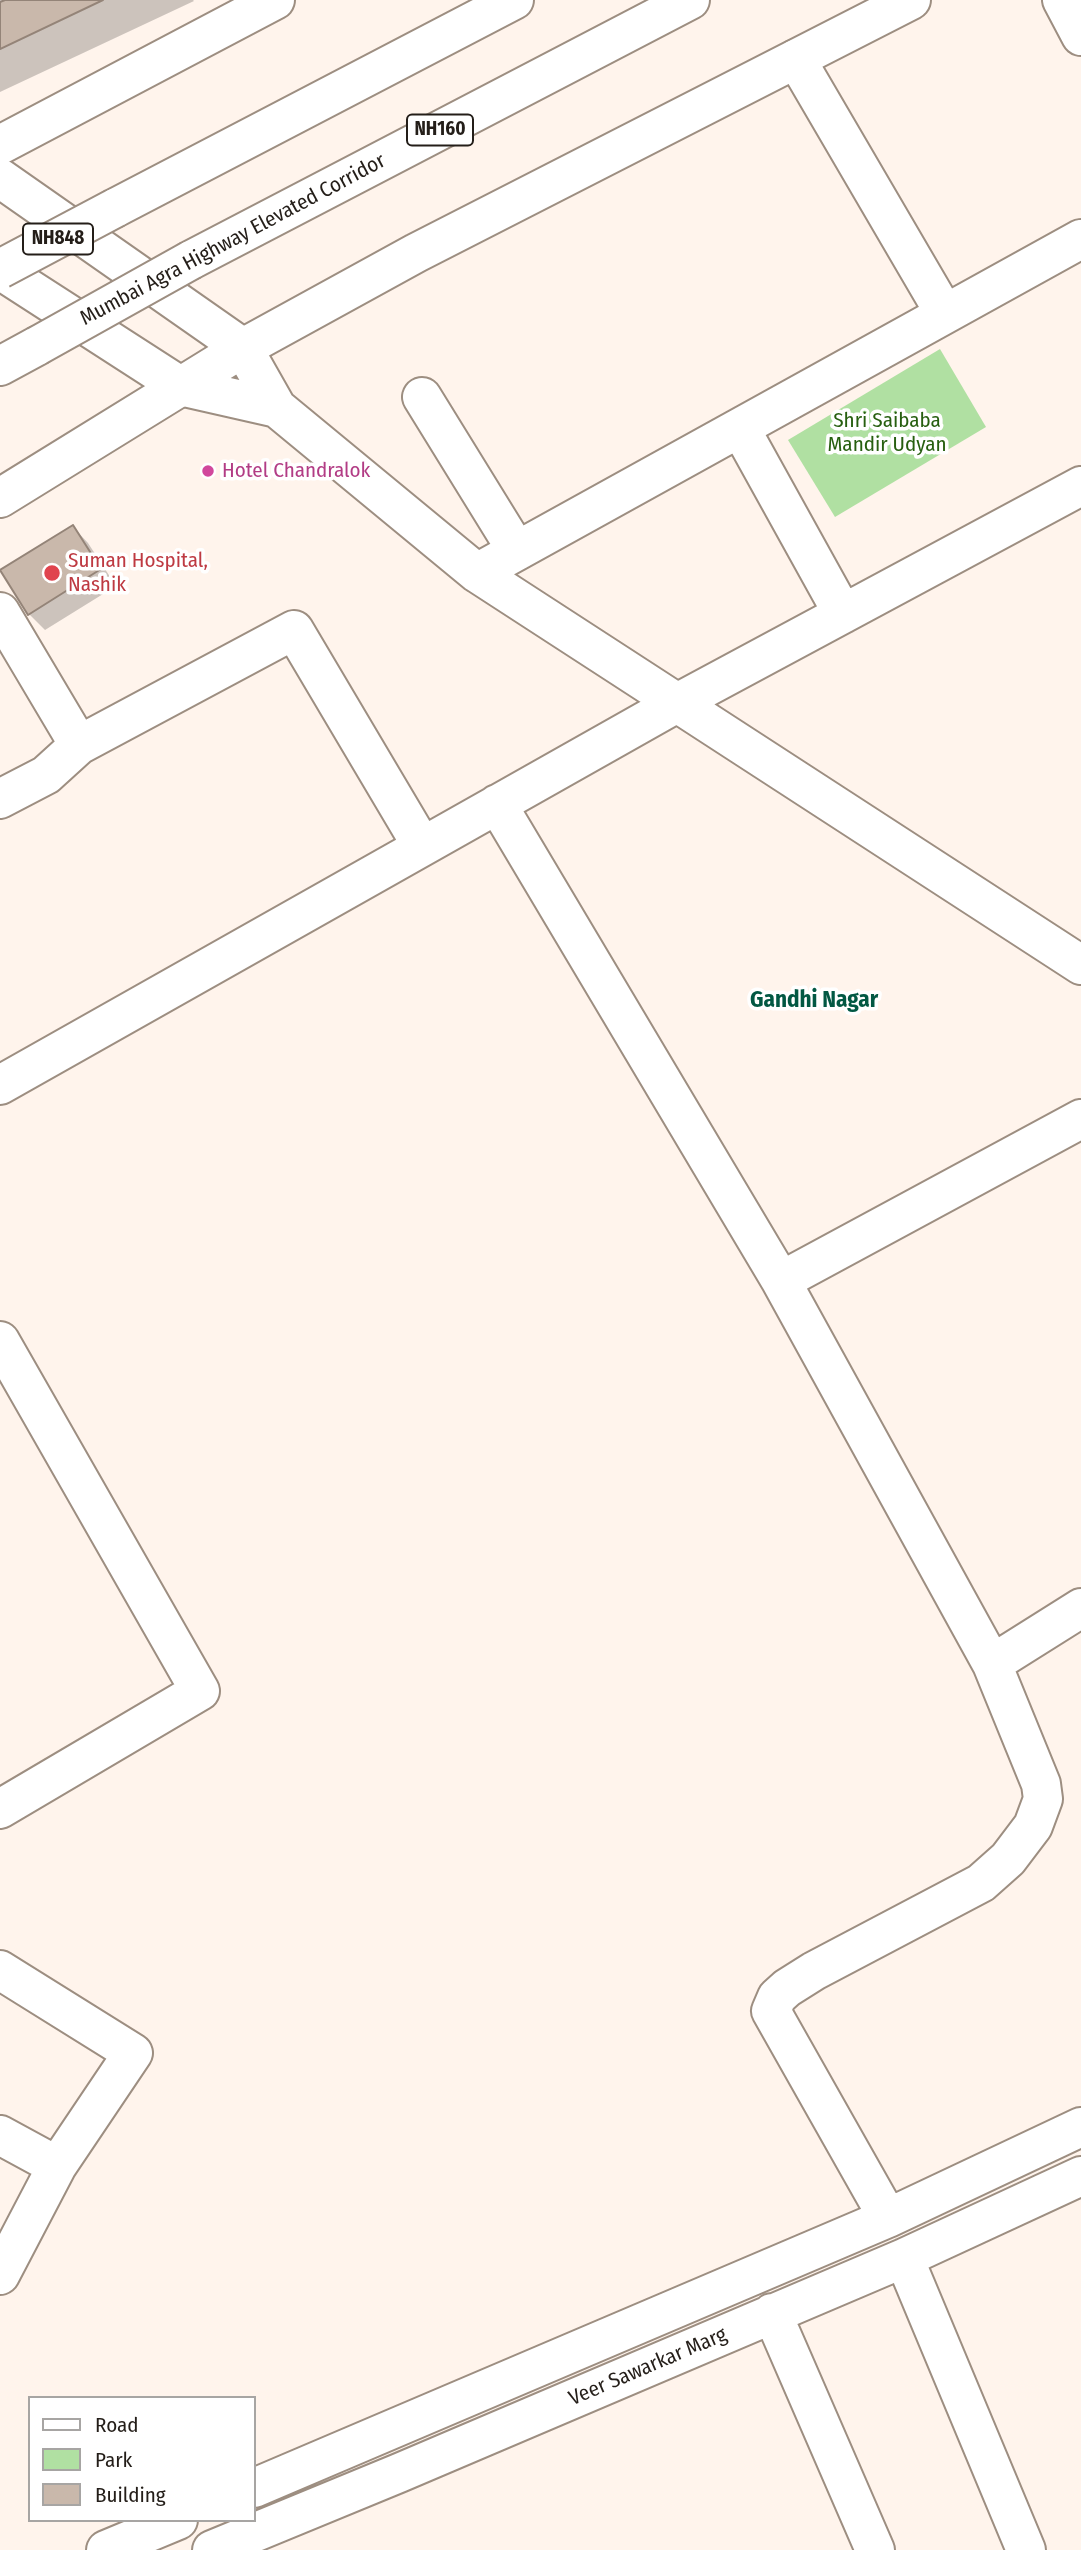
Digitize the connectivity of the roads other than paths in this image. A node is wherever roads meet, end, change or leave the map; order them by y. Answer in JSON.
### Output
{"nodes":[{"id":1,"x":275,"y":0,"type":"edge"},
{"id":2,"x":514,"y":0,"type":"edge"},
{"id":3,"x":690,"y":0,"type":"edge"},
{"id":4,"x":911,"y":0,"type":"edge"},
{"id":5,"x":1062,"y":0,"type":"edge"},
{"id":6,"x":1081,"y":36,"type":"edge"},
{"id":7,"x":796,"y":59,"type":"junction"},
{"id":8,"x":0,"y":145,"type":"edge"},
{"id":9,"x":0,"y":178,"type":"edge"},
{"id":10,"x":1081,"y":239,"type":"edge"},
{"id":11,"x":0,"y":269,"type":"edge"},
{"id":12,"x":945,"y":314,"type":"junction"},
{"id":13,"x":243,"y":348,"type":"junction"},
{"id":14,"x":0,"y":366,"type":"edge"},
{"id":15,"x":180,"y":386,"type":"junction"},
{"id":16,"x":422,"y":397,"type":"dead end"},
{"id":17,"x":277,"y":408,"type":"junction"},
{"id":18,"x":740,"y":428,"type":"junction"},
{"id":19,"x":1081,"y":486,"type":"edge"},
{"id":20,"x":0,"y":498,"type":"edge"},
{"id":21,"x":517,"y":551,"type":"junction"},
{"id":22,"x":477,"y":573,"type":"junction"},
{"id":23,"x":0,"y":612,"type":"edge"},
{"id":24,"x":842,"y":614,"type":"junction"},
{"id":25,"x":677,"y":703,"type":"junction"},
{"id":26,"x":79,"y":745,"type":"junction"},
{"id":27,"x":0,"y":799,"type":"edge"},
{"id":28,"x":497,"y":804,"type":"junction"},
{"id":29,"x":422,"y":846,"type":"junction"},
{"id":30,"x":1081,"y":965,"type":"edge"},
{"id":31,"x":3,"y":1077,"type":"edge"},
{"id":32,"x":1081,"y":1119,"type":"edge"},
{"id":33,"x":781,"y":1281,"type":"junction"},
{"id":34,"x":0,"y":1341,"type":"edge"},
{"id":35,"x":1081,"y":1608,"type":"edge"},
{"id":36,"x":992,"y":1664,"type":"junction"},
{"id":37,"x":0,"y":1809,"type":"edge"},
{"id":38,"x":0,"y":1970,"type":"edge"},
{"id":39,"x":1081,"y":2127,"type":"edge"},
{"id":40,"x":0,"y":2135,"type":"edge"},
{"id":41,"x":57,"y":2166,"type":"junction"},
{"id":42,"x":1081,"y":2176,"type":"edge"},
{"id":43,"x":888,"y":2218,"type":"junction"},
{"id":44,"x":904,"y":2259,"type":"junction"},
{"id":45,"x":0,"y":2275,"type":"edge"},
{"id":46,"x":772,"y":2314,"type":"junction"},
{"id":47,"x":256,"y":2487,"type":"edge"},
{"id":48,"x":173,"y":2522,"type":"edge"},
{"id":49,"x":106,"y":2550,"type":"edge"},
{"id":50,"x":212,"y":2550,"type":"edge"},
{"id":51,"x":875,"y":2550,"type":"edge"},
{"id":52,"x":1026,"y":2550,"type":"edge"}],
"edges":[{"from":1,"to":8,"type":"main road"},
{"from":2,"to":11,"type":"main road","number":"NH848","bridge":true},
{"from":3,"to":14,"type":"main road","name":"Mumbai Agra Highway Elevated Corridor","number":"NH160","bridge":true},
{"from":4,"to":7,"type":"main road"},
{"from":5,"to":6,"type":"main road"},
{"from":7,"to":12,"type":"main road"},
{"from":7,"to":13,"type":"main road"},
{"from":9,"to":13,"type":"main road"},
{"from":10,"to":12,"type":"main road"},
{"from":11,"to":15,"type":"main road"},
{"from":12,"to":18,"type":"main road"},
{"from":13,"to":15,"type":"main road"},
{"from":13,"to":17,"type":"main road"},
{"from":15,"to":17,"type":"main road"},
{"from":15,"to":20,"type":"main road"},
{"from":16,"to":21,"type":"main road"},
{"from":17,"to":22,"type":"main road"},
{"from":18,"to":21,"type":"main road"},
{"from":18,"to":24,"type":"main road"},
{"from":19,"to":24,"type":"main road"},
{"from":21,"to":22,"type":"main road"},
{"from":22,"to":25,"type":"main road"},
{"from":23,"to":26,"type":"main road"},
{"from":24,"to":25,"type":"main road"},
{"from":25,"to":28,"type":"main road"},
{"from":25,"to":30,"type":"main road"},
{"from":26,"to":27,"type":"main road"},
{"from":26,"to":29,"type":"main road"},
{"from":28,"to":29,"type":"main road"},
{"from":28,"to":33,"type":"main road"},
{"from":29,"to":31,"type":"main road"},
{"from":32,"to":33,"type":"main road"},
{"from":33,"to":36,"type":"main road"},
{"from":34,"to":37,"type":"main road"},
{"from":35,"to":36,"type":"main road"},
{"from":36,"to":43,"type":"main road"},
{"from":38,"to":41,"type":"main road"},
{"from":39,"to":43,"type":"main road","name":"Veer Sawarkar Marg"},
{"from":40,"to":41,"type":"main road"},
{"from":41,"to":45,"type":"main road"},
{"from":42,"to":44,"type":"main road","name":"Veer Sawarkar Marg"},
{"from":43,"to":47,"type":"main road","name":"Veer Sawarkar Marg"},
{"from":44,"to":46,"type":"main road","name":"Veer Sawarkar Marg"},
{"from":44,"to":52,"type":"main road"},
{"from":46,"to":50,"type":"main road","name":"Veer Sawarkar Marg"},
{"from":46,"to":51,"type":"main road"},
{"from":48,"to":49,"type":"main road"}]}
